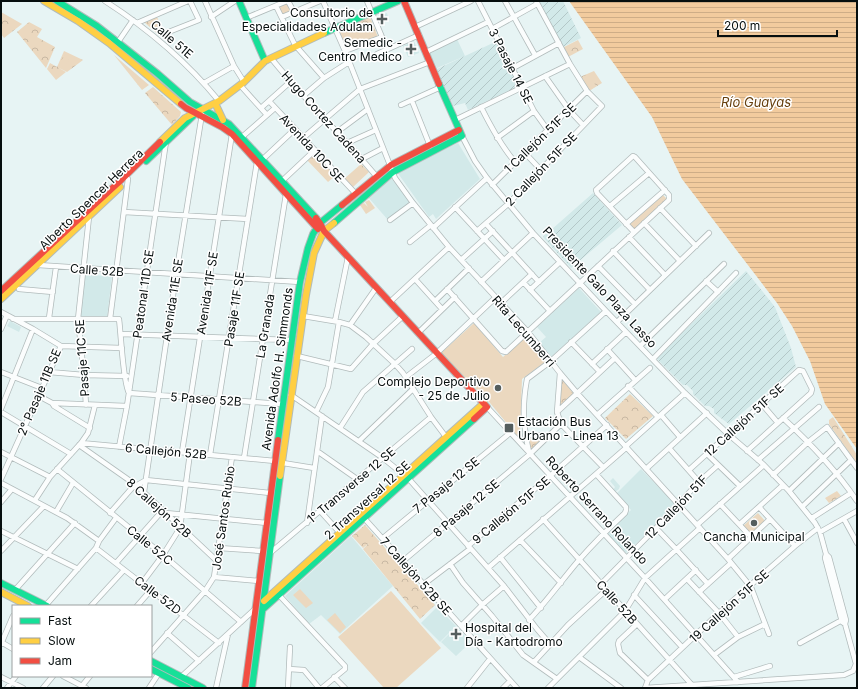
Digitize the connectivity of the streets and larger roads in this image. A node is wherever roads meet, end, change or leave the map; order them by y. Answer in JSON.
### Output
{"nodes":[{"id":1,"x":44,"y":1,"type":"edge"},
{"id":2,"x":57,"y":1,"type":"edge"},
{"id":3,"x":105,"y":1,"type":"edge"},
{"id":4,"x":189,"y":1,"type":"edge"},
{"id":5,"x":205,"y":1,"type":"edge"},
{"id":6,"x":235,"y":1,"type":"edge"},
{"id":7,"x":239,"y":1,"type":"edge"},
{"id":8,"x":288,"y":1,"type":"edge"},
{"id":9,"x":321,"y":1,"type":"edge"},
{"id":10,"x":368,"y":1,"type":"edge"},
{"id":11,"x":398,"y":1,"type":"edge"},
{"id":12,"x":404,"y":1,"type":"edge"},
{"id":13,"x":471,"y":1,"type":"edge"},
{"id":14,"x":478,"y":1,"type":"edge"},
{"id":15,"x":505,"y":1,"type":"edge"},
{"id":16,"x":536,"y":3,"type":"edge"},
{"id":17,"x":276,"y":6,"type":"junction"},
{"id":18,"x":294,"y":12,"type":"junction"},
{"id":19,"x":372,"y":12,"type":"junction"},
{"id":20,"x":211,"y":17,"type":"junction"},
{"id":21,"x":282,"y":17,"type":"junction"},
{"id":22,"x":246,"y":18,"type":"junction"},
{"id":23,"x":514,"y":18,"type":"junction"},
{"id":24,"x":135,"y":22,"type":"junction"},
{"id":25,"x":488,"y":22,"type":"junction"},
{"id":26,"x":415,"y":27,"type":"junction"},
{"id":27,"x":334,"y":28,"type":"junction"},
{"id":28,"x":492,"y":29,"type":"junction"},
{"id":29,"x":166,"y":33,"type":"dead end"},
{"id":30,"x":419,"y":35,"type":"junction"},
{"id":31,"x":118,"y":42,"type":"junction"},
{"id":32,"x":559,"y":43,"type":"junction"},
{"id":33,"x":295,"y":46,"type":"junction"},
{"id":34,"x":345,"y":51,"type":"junction"},
{"id":35,"x":426,"y":52,"type":"junction"},
{"id":36,"x":377,"y":54,"type":"dead end"},
{"id":37,"x":535,"y":55,"type":"junction"},
{"id":38,"x":268,"y":60,"type":"junction"},
{"id":39,"x":349,"y":62,"type":"junction"},
{"id":40,"x":430,"y":62,"type":"junction"},
{"id":41,"x":570,"y":64,"type":"junction"},
{"id":42,"x":234,"y":66,"type":"junction"},
{"id":43,"x":513,"y":68,"type":"junction"},
{"id":44,"x":545,"y":76,"type":"junction"},
{"id":45,"x":324,"y":78,"type":"junction"},
{"id":46,"x":290,"y":82,"type":"junction"},
{"id":47,"x":204,"y":83,"type":"junction"},
{"id":48,"x":242,"y":84,"type":"junction"},
{"id":49,"x":441,"y":87,"type":"junction"},
{"id":50,"x":522,"y":87,"type":"junction"},
{"id":51,"x":360,"y":89,"type":"junction"},
{"id":52,"x":587,"y":91,"type":"junction"},
{"id":53,"x":303,"y":96,"type":"junction"},
{"id":54,"x":269,"y":101,"type":"junction"},
{"id":55,"x":412,"y":101,"type":"junction"},
{"id":56,"x":217,"y":102,"type":"junction"},
{"id":57,"x":401,"y":105,"type":"dead end"},
{"id":58,"x":481,"y":107,"type":"junction"},
{"id":59,"x":261,"y":108,"type":"junction"},
{"id":60,"x":275,"y":108,"type":"junction"},
{"id":61,"x":203,"y":109,"type":"junction"},
{"id":62,"x":368,"y":109,"type":"junction"},
{"id":63,"x":569,"y":110,"type":"junction"},
{"id":64,"x":534,"y":111,"type":"junction"},
{"id":65,"x":195,"y":113,"type":"junction"},
{"id":66,"x":267,"y":115,"type":"junction"},
{"id":67,"x":201,"y":116,"type":"junction"},
{"id":68,"x":324,"y":119,"type":"junction"},
{"id":69,"x":223,"y":120,"type":"junction"},
{"id":70,"x":455,"y":120,"type":"junction"},
{"id":71,"x":583,"y":125,"type":"junction"},
{"id":72,"x":295,"y":129,"type":"junction"},
{"id":73,"x":376,"y":130,"type":"junction"},
{"id":74,"x":548,"y":130,"type":"junction"},
{"id":75,"x":337,"y":132,"type":"junction"},
{"id":76,"x":461,"y":133,"type":"junction"},
{"id":77,"x":232,"y":134,"type":"junction"},
{"id":78,"x":242,"y":137,"type":"junction"},
{"id":79,"x":303,"y":138,"type":"junction"},
{"id":80,"x":497,"y":138,"type":"junction"},
{"id":81,"x":166,"y":142,"type":"junction"},
{"id":82,"x":347,"y":143,"type":"junction"},
{"id":83,"x":430,"y":146,"type":"junction"},
{"id":84,"x":383,"y":148,"type":"junction"},
{"id":85,"x":315,"y":150,"type":"junction"},
{"id":86,"x":525,"y":153,"type":"junction"},
{"id":87,"x":362,"y":159,"type":"junction"},
{"id":88,"x":260,"y":161,"type":"junction"},
{"id":89,"x":515,"y":162,"type":"junction"},
{"id":90,"x":391,"y":165,"type":"junction"},
{"id":91,"x":541,"y":170,"type":"junction"},
{"id":92,"x":393,"y":172,"type":"junction"},
{"id":93,"x":649,"y":172,"type":"junction"},
{"id":94,"x":377,"y":177,"type":"junction"},
{"id":95,"x":487,"y":178,"type":"junction"},
{"id":96,"x":128,"y":179,"type":"junction"},
{"id":97,"x":282,"y":181,"type":"junction"},
{"id":98,"x":492,"y":185,"type":"junction"},
{"id":99,"x":665,"y":190,"type":"junction"},
{"id":100,"x":286,"y":194,"type":"junction"},
{"id":101,"x":356,"y":194,"type":"junction"},
{"id":102,"x":413,"y":203,"type":"junction"},
{"id":103,"x":508,"y":204,"type":"junction"},
{"id":104,"x":610,"y":206,"type":"junction"},
{"id":105,"x":455,"y":207,"type":"junction"},
{"id":106,"x":660,"y":208,"type":"junction"},
{"id":107,"x":124,"y":212,"type":"junction"},
{"id":108,"x":155,"y":214,"type":"junction"},
{"id":109,"x":185,"y":215,"type":"junction"},
{"id":110,"x":89,"y":217,"type":"junction"},
{"id":111,"x":219,"y":217,"type":"junction"},
{"id":112,"x":248,"y":219,"type":"junction"},
{"id":113,"x":390,"y":220,"type":"dead end"},
{"id":114,"x":644,"y":223,"type":"junction"},
{"id":115,"x":486,"y":224,"type":"junction"},
{"id":116,"x":626,"y":224,"type":"junction"},
{"id":117,"x":318,"y":226,"type":"junction"},
{"id":118,"x":432,"y":226,"type":"junction"},
{"id":119,"x":324,"y":231,"type":"junction"},
{"id":120,"x":477,"y":231,"type":"junction"},
{"id":121,"x":493,"y":231,"type":"junction"},
{"id":122,"x":533,"y":232,"type":"junction"},
{"id":123,"x":634,"y":232,"type":"junction"},
{"id":124,"x":709,"y":234,"type":"dead end"},
{"id":125,"x":629,"y":236,"type":"junction"},
{"id":126,"x":484,"y":239,"type":"junction"},
{"id":127,"x":410,"y":242,"type":"dead end"},
{"id":128,"x":696,"y":246,"type":"junction"},
{"id":129,"x":449,"y":247,"type":"junction"},
{"id":130,"x":613,"y":251,"type":"junction"},
{"id":131,"x":512,"y":253,"type":"junction"},
{"id":132,"x":348,"y":257,"type":"junction"},
{"id":133,"x":461,"y":260,"type":"junction"},
{"id":134,"x":504,"y":260,"type":"junction"},
{"id":135,"x":680,"y":261,"type":"junction"},
{"id":136,"x":560,"y":262,"type":"junction"},
{"id":137,"x":724,"y":264,"type":"dead end"},
{"id":138,"x":38,"y":265,"type":"junction"},
{"id":139,"x":598,"y":266,"type":"junction"},
{"id":140,"x":56,"y":267,"type":"junction"},
{"id":141,"x":469,"y":268,"type":"junction"},
{"id":142,"x":84,"y":269,"type":"junction"},
{"id":143,"x":116,"y":271,"type":"junction"},
{"id":144,"x":147,"y":273,"type":"junction"},
{"id":145,"x":736,"y":273,"type":"dead end"},
{"id":146,"x":176,"y":274,"type":"junction"},
{"id":147,"x":532,"y":274,"type":"junction"},
{"id":148,"x":665,"y":275,"type":"junction"},
{"id":149,"x":209,"y":277,"type":"junction"},
{"id":150,"x":239,"y":278,"type":"junction"},
{"id":151,"x":415,"y":279,"type":"junction"},
{"id":152,"x":272,"y":281,"type":"junction"},
{"id":153,"x":706,"y":281,"type":"junction"},
{"id":154,"x":300,"y":282,"type":"junction"},
{"id":155,"x":481,"y":282,"type":"junction"},
{"id":156,"x":539,"y":282,"type":"junction"},
{"id":157,"x":524,"y":283,"type":"junction"},
{"id":158,"x":579,"y":283,"type":"junction"},
{"id":159,"x":376,"y":288,"type":"junction"},
{"id":160,"x":19,"y":289,"type":"dead end"},
{"id":161,"x":447,"y":289,"type":"junction"},
{"id":162,"x":530,"y":290,"type":"junction"},
{"id":163,"x":650,"y":290,"type":"junction"},
{"id":164,"x":1,"y":291,"type":"edge"},
{"id":165,"x":53,"y":292,"type":"junction"},
{"id":166,"x":718,"y":292,"type":"junction"},
{"id":167,"x":454,"y":297,"type":"junction"},
{"id":168,"x":495,"y":298,"type":"junction"},
{"id":169,"x":1,"y":299,"type":"edge"},
{"id":170,"x":435,"y":301,"type":"junction"},
{"id":171,"x":390,"y":302,"type":"junction"},
{"id":172,"x":501,"y":303,"type":"junction"},
{"id":173,"x":635,"y":304,"type":"junction"},
{"id":174,"x":442,"y":309,"type":"junction"},
{"id":175,"x":550,"y":311,"type":"junction"},
{"id":176,"x":606,"y":311,"type":"junction"},
{"id":177,"x":1,"y":312,"type":"edge"},
{"id":178,"x":7,"y":315,"type":"junction"},
{"id":179,"x":303,"y":316,"type":"junction"},
{"id":180,"x":403,"y":316,"type":"junction"},
{"id":181,"x":49,"y":318,"type":"junction"},
{"id":182,"x":474,"y":318,"type":"junction"},
{"id":183,"x":13,"y":319,"type":"junction"},
{"id":184,"x":78,"y":319,"type":"junction"},
{"id":185,"x":110,"y":319,"type":"junction"},
{"id":186,"x":337,"y":322,"type":"junction"},
{"id":187,"x":617,"y":322,"type":"junction"},
{"id":188,"x":350,"y":325,"type":"junction"},
{"id":189,"x":1,"y":329,"type":"edge"},
{"id":190,"x":33,"y":329,"type":"junction"},
{"id":191,"x":528,"y":332,"type":"junction"},
{"id":192,"x":626,"y":332,"type":"junction"},
{"id":193,"x":418,"y":333,"type":"junction"},
{"id":194,"x":121,"y":334,"type":"junction"},
{"id":195,"x":138,"y":334,"type":"junction"},
{"id":196,"x":167,"y":335,"type":"junction"},
{"id":197,"x":200,"y":336,"type":"junction"},
{"id":198,"x":229,"y":337,"type":"junction"},
{"id":199,"x":263,"y":339,"type":"junction"},
{"id":200,"x":292,"y":340,"type":"junction"},
{"id":201,"x":571,"y":342,"type":"junction"},
{"id":202,"x":373,"y":344,"type":"junction"},
{"id":203,"x":61,"y":346,"type":"junction"},
{"id":204,"x":640,"y":346,"type":"junction"},
{"id":205,"x":81,"y":347,"type":"junction"},
{"id":206,"x":122,"y":348,"type":"junction"},
{"id":207,"x":412,"y":349,"type":"dead end"},
{"id":208,"x":607,"y":349,"type":"junction"},
{"id":209,"x":437,"y":353,"type":"junction"},
{"id":210,"x":297,"y":356,"type":"junction"},
{"id":211,"x":615,"y":358,"type":"junction"},
{"id":212,"x":653,"y":359,"type":"junction"},
{"id":213,"x":551,"y":361,"type":"junction"},
{"id":214,"x":332,"y":364,"type":"junction"},
{"id":215,"x":395,"y":364,"type":"junction"},
{"id":216,"x":592,"y":364,"type":"junction"},
{"id":217,"x":650,"y":368,"type":"dead end"},
{"id":218,"x":1,"y":372,"type":"edge"},
{"id":219,"x":49,"y":372,"type":"junction"},
{"id":220,"x":600,"y":372,"type":"junction"},
{"id":221,"x":560,"y":373,"type":"junction"},
{"id":222,"x":84,"y":375,"type":"junction"},
{"id":223,"x":125,"y":376,"type":"junction"},
{"id":224,"x":132,"y":376,"type":"junction"},
{"id":225,"x":14,"y":377,"type":"junction"},
{"id":226,"x":406,"y":377,"type":"junction"},
{"id":227,"x":635,"y":380,"type":"junction"},
{"id":228,"x":628,"y":386,"type":"junction"},
{"id":229,"x":42,"y":388,"type":"junction"},
{"id":230,"x":413,"y":389,"type":"junction"},
{"id":231,"x":685,"y":392,"type":"junction"},
{"id":232,"x":129,"y":393,"type":"junction"},
{"id":233,"x":577,"y":393,"type":"junction"},
{"id":234,"x":291,"y":394,"type":"junction"},
{"id":235,"x":159,"y":395,"type":"junction"},
{"id":236,"x":39,"y":396,"type":"junction"},
{"id":237,"x":191,"y":397,"type":"junction"},
{"id":238,"x":219,"y":400,"type":"junction"},
{"id":239,"x":253,"y":402,"type":"junction"},
{"id":240,"x":52,"y":403,"type":"junction"},
{"id":241,"x":761,"y":403,"type":"junction"},
{"id":242,"x":282,"y":404,"type":"junction"},
{"id":243,"x":86,"y":405,"type":"junction"},
{"id":244,"x":95,"y":405,"type":"junction"},
{"id":245,"x":485,"y":405,"type":"junction"},
{"id":246,"x":127,"y":406,"type":"junction"},
{"id":247,"x":819,"y":407,"type":"dead end"},
{"id":248,"x":1,"y":409,"type":"edge"},
{"id":249,"x":1,"y":412,"type":"edge"},
{"id":250,"x":316,"y":412,"type":"junction"},
{"id":251,"x":557,"y":412,"type":"junction"},
{"id":252,"x":707,"y":413,"type":"junction"},
{"id":253,"x":597,"y":415,"type":"junction"},
{"id":254,"x":322,"y":416,"type":"junction"},
{"id":255,"x":659,"y":416,"type":"junction"},
{"id":256,"x":432,"y":417,"type":"junction"},
{"id":257,"x":783,"y":418,"type":"junction"},
{"id":258,"x":778,"y":423,"type":"junction"},
{"id":259,"x":561,"y":424,"type":"junction"},
{"id":260,"x":606,"y":425,"type":"junction"},
{"id":261,"x":25,"y":426,"type":"junction"},
{"id":262,"x":90,"y":428,"type":"junction"},
{"id":263,"x":340,"y":428,"type":"junction"},
{"id":264,"x":794,"y":428,"type":"junction"},
{"id":265,"x":510,"y":433,"type":"junction"},
{"id":266,"x":728,"y":434,"type":"junction"},
{"id":267,"x":525,"y":435,"type":"junction"},
{"id":268,"x":549,"y":435,"type":"junction"},
{"id":269,"x":446,"y":437,"type":"junction"},
{"id":270,"x":680,"y":437,"type":"junction"},
{"id":271,"x":359,"y":441,"type":"junction"},
{"id":272,"x":808,"y":442,"type":"junction"},
{"id":273,"x":839,"y":443,"type":"junction"},
{"id":274,"x":80,"y":444,"type":"junction"},
{"id":275,"x":584,"y":446,"type":"junction"},
{"id":276,"x":626,"y":446,"type":"junction"},
{"id":277,"x":119,"y":447,"type":"junction"},
{"id":278,"x":669,"y":448,"type":"junction"},
{"id":279,"x":150,"y":450,"type":"junction"},
{"id":280,"x":317,"y":451,"type":"junction"},
{"id":281,"x":748,"y":451,"type":"junction"},
{"id":282,"x":1,"y":452,"type":"edge"},
{"id":283,"x":182,"y":452,"type":"junction"},
{"id":284,"x":190,"y":453,"type":"junction"},
{"id":285,"x":71,"y":454,"type":"junction"},
{"id":286,"x":530,"y":454,"type":"junction"},
{"id":287,"x":707,"y":454,"type":"junction"},
{"id":288,"x":210,"y":455,"type":"junction"},
{"id":289,"x":12,"y":457,"type":"junction"},
{"id":290,"x":232,"y":457,"type":"junction"},
{"id":291,"x":244,"y":458,"type":"junction"},
{"id":292,"x":383,"y":458,"type":"junction"},
{"id":293,"x":822,"y":458,"type":"junction"},
{"id":294,"x":758,"y":460,"type":"junction"},
{"id":295,"x":851,"y":460,"type":"junction"},
{"id":296,"x":275,"y":461,"type":"junction"},
{"id":297,"x":283,"y":463,"type":"junction"},
{"id":298,"x":718,"y":465,"type":"junction"},
{"id":299,"x":764,"y":465,"type":"junction"},
{"id":300,"x":603,"y":467,"type":"junction"},
{"id":301,"x":314,"y":468,"type":"junction"},
{"id":302,"x":857,"y":468,"type":"edge"},
{"id":303,"x":57,"y":469,"type":"junction"},
{"id":304,"x":646,"y":469,"type":"junction"},
{"id":305,"x":689,"y":470,"type":"junction"},
{"id":306,"x":596,"y":474,"type":"junction"},
{"id":307,"x":837,"y":474,"type":"junction"},
{"id":308,"x":773,"y":475,"type":"junction"},
{"id":309,"x":406,"y":476,"type":"junction"},
{"id":310,"x":550,"y":476,"type":"junction"},
{"id":311,"x":50,"y":477,"type":"junction"},
{"id":312,"x":1,"y":479,"type":"edge"},
{"id":313,"x":357,"y":479,"type":"junction"},
{"id":314,"x":146,"y":480,"type":"junction"},
{"id":315,"x":699,"y":482,"type":"junction"},
{"id":316,"x":1,"y":483,"type":"edge"},
{"id":317,"x":73,"y":483,"type":"junction"},
{"id":318,"x":186,"y":484,"type":"junction"},
{"id":319,"x":136,"y":485,"type":"junction"},
{"id":320,"x":783,"y":485,"type":"junction"},
{"id":321,"x":740,"y":486,"type":"junction"},
{"id":322,"x":228,"y":488,"type":"junction"},
{"id":323,"x":12,"y":489,"type":"junction"},
{"id":324,"x":789,"y":491,"type":"junction"},
{"id":325,"x":144,"y":492,"type":"junction"},
{"id":326,"x":270,"y":493,"type":"junction"},
{"id":327,"x":851,"y":493,"type":"junction"},
{"id":328,"x":570,"y":497,"type":"junction"},
{"id":329,"x":35,"y":500,"type":"junction"},
{"id":330,"x":428,"y":500,"type":"junction"},
{"id":331,"x":1,"y":502,"type":"edge"},
{"id":332,"x":857,"y":502,"type":"edge"},
{"id":333,"x":678,"y":504,"type":"junction"},
{"id":334,"x":720,"y":504,"type":"junction"},
{"id":335,"x":44,"y":506,"type":"junction"},
{"id":336,"x":759,"y":507,"type":"junction"},
{"id":337,"x":802,"y":507,"type":"junction"},
{"id":338,"x":857,"y":511,"type":"edge"},
{"id":339,"x":56,"y":512,"type":"junction"},
{"id":340,"x":164,"y":512,"type":"junction"},
{"id":341,"x":320,"y":512,"type":"junction"},
{"id":342,"x":110,"y":513,"type":"junction"},
{"id":343,"x":183,"y":514,"type":"junction"},
{"id":344,"x":116,"y":518,"type":"junction"},
{"id":345,"x":364,"y":518,"type":"junction"},
{"id":346,"x":812,"y":518,"type":"junction"},
{"id":347,"x":223,"y":519,"type":"junction"},
{"id":348,"x":543,"y":519,"type":"junction"},
{"id":349,"x":770,"y":519,"type":"junction"},
{"id":350,"x":844,"y":519,"type":"junction"},
{"id":351,"x":75,"y":523,"type":"junction"},
{"id":352,"x":266,"y":523,"type":"junction"},
{"id":353,"x":307,"y":523,"type":"junction"},
{"id":354,"x":448,"y":524,"type":"junction"},
{"id":355,"x":740,"y":524,"type":"junction"},
{"id":356,"x":699,"y":526,"type":"junction"},
{"id":357,"x":180,"y":528,"type":"junction"},
{"id":358,"x":656,"y":528,"type":"junction"},
{"id":359,"x":1,"y":530,"type":"edge"},
{"id":360,"x":819,"y":530,"type":"junction"},
{"id":361,"x":340,"y":533,"type":"junction"},
{"id":362,"x":604,"y":534,"type":"junction"},
{"id":363,"x":139,"y":536,"type":"junction"},
{"id":364,"x":14,"y":537,"type":"junction"},
{"id":365,"x":751,"y":537,"type":"junction"},
{"id":366,"x":383,"y":538,"type":"junction"},
{"id":367,"x":520,"y":540,"type":"junction"},
{"id":368,"x":99,"y":541,"type":"junction"},
{"id":369,"x":857,"y":544,"type":"edge"},
{"id":370,"x":795,"y":546,"type":"junction"},
{"id":371,"x":469,"y":547,"type":"junction"},
{"id":372,"x":96,"y":548,"type":"junction"},
{"id":373,"x":219,"y":548,"type":"junction"},
{"id":374,"x":676,"y":549,"type":"junction"},
{"id":375,"x":1,"y":552,"type":"edge"},
{"id":376,"x":263,"y":552,"type":"junction"},
{"id":377,"x":270,"y":553,"type":"junction"},
{"id":378,"x":48,"y":554,"type":"junction"},
{"id":379,"x":163,"y":555,"type":"junction"},
{"id":380,"x":500,"y":557,"type":"junction"},
{"id":381,"x":626,"y":558,"type":"junction"},
{"id":382,"x":580,"y":560,"type":"junction"},
{"id":383,"x":217,"y":561,"type":"junction"},
{"id":384,"x":403,"y":561,"type":"junction"},
{"id":385,"x":729,"y":561,"type":"junction"},
{"id":386,"x":116,"y":563,"type":"junction"},
{"id":387,"x":450,"y":564,"type":"junction"},
{"id":388,"x":488,"y":568,"type":"junction"},
{"id":389,"x":78,"y":569,"type":"junction"},
{"id":390,"x":124,"y":570,"type":"junction"},
{"id":391,"x":696,"y":570,"type":"junction"},
{"id":392,"x":214,"y":577,"type":"junction"},
{"id":393,"x":645,"y":578,"type":"junction"},
{"id":394,"x":687,"y":579,"type":"junction"},
{"id":395,"x":259,"y":581,"type":"junction"},
{"id":396,"x":1,"y":583,"type":"edge"},
{"id":397,"x":142,"y":583,"type":"junction"},
{"id":398,"x":561,"y":583,"type":"junction"},
{"id":399,"x":424,"y":584,"type":"junction"},
{"id":400,"x":601,"y":584,"type":"junction"},
{"id":401,"x":708,"y":584,"type":"junction"},
{"id":402,"x":504,"y":586,"type":"junction"},
{"id":403,"x":751,"y":587,"type":"junction"},
{"id":404,"x":15,"y":590,"type":"junction"},
{"id":405,"x":151,"y":590,"type":"junction"},
{"id":406,"x":206,"y":590,"type":"junction"},
{"id":407,"x":606,"y":590,"type":"junction"},
{"id":408,"x":1,"y":592,"type":"edge"},
{"id":409,"x":699,"y":592,"type":"junction"},
{"id":410,"x":277,"y":593,"type":"junction"},
{"id":411,"x":634,"y":595,"type":"junction"},
{"id":412,"x":665,"y":599,"type":"junction"},
{"id":413,"x":264,"y":601,"type":"junction"},
{"id":414,"x":18,"y":604,"type":"edge"},
{"id":415,"x":44,"y":605,"type":"edge"},
{"id":416,"x":47,"y":605,"type":"edge"},
{"id":417,"x":93,"y":605,"type":"edge"},
{"id":418,"x":137,"y":605,"type":"edge"},
{"id":419,"x":482,"y":605,"type":"junction"},
{"id":420,"x":541,"y":608,"type":"junction"},
{"id":421,"x":255,"y":609,"type":"junction"},
{"id":422,"x":263,"y":609,"type":"junction"},
{"id":423,"x":625,"y":611,"type":"junction"},
{"id":424,"x":183,"y":614,"type":"junction"},
{"id":425,"x":719,"y":614,"type":"junction"},
{"id":426,"x":12,"y":618,"type":"edge"},
{"id":427,"x":529,"y":620,"type":"junction"},
{"id":428,"x":241,"y":622,"type":"junction"},
{"id":429,"x":843,"y":622,"type":"junction"},
{"id":430,"x":637,"y":624,"type":"junction"},
{"id":431,"x":765,"y":624,"type":"junction"},
{"id":432,"x":461,"y":626,"type":"junction"},
{"id":433,"x":167,"y":633,"type":"junction"},
{"id":434,"x":228,"y":634,"type":"junction"},
{"id":435,"x":696,"y":634,"type":"junction"},
{"id":436,"x":768,"y":634,"type":"dead end"},
{"id":437,"x":738,"y":637,"type":"junction"},
{"id":438,"x":219,"y":642,"type":"junction"},
{"id":439,"x":1,"y":643,"type":"edge"},
{"id":440,"x":800,"y":643,"type":"dead end"},
{"id":441,"x":550,"y":644,"type":"junction"},
{"id":442,"x":290,"y":647,"type":"dead end"},
{"id":443,"x":12,"y":648,"type":"edge"},
{"id":444,"x":682,"y":648,"type":"junction"},
{"id":445,"x":152,"y":651,"type":"edge"},
{"id":446,"x":714,"y":655,"type":"junction"},
{"id":447,"x":579,"y":657,"type":"junction"},
{"id":448,"x":490,"y":659,"type":"junction"},
{"id":449,"x":669,"y":660,"type":"junction"},
{"id":450,"x":199,"y":661,"type":"junction"},
{"id":451,"x":152,"y":662,"type":"edge"},
{"id":452,"x":534,"y":662,"type":"junction"},
{"id":453,"x":770,"y":666,"type":"dead end"},
{"id":454,"x":289,"y":669,"type":"junction"},
{"id":455,"x":152,"y":670,"type":"edge"},
{"id":456,"x":159,"y":673,"type":"junction"},
{"id":457,"x":1,"y":677,"type":"edge"},
{"id":458,"x":15,"y":677,"type":"edge"},
{"id":459,"x":52,"y":677,"type":"edge"},
{"id":460,"x":65,"y":677,"type":"edge"},
{"id":461,"x":89,"y":677,"type":"edge"},
{"id":462,"x":181,"y":677,"type":"junction"},
{"id":463,"x":334,"y":677,"type":"junction"},
{"id":464,"x":734,"y":677,"type":"junction"},
{"id":465,"x":510,"y":680,"type":"junction"},
{"id":466,"x":557,"y":680,"type":"junction"},
{"id":467,"x":648,"y":680,"type":"junction"},
{"id":468,"x":12,"y":682,"type":"junction"},
{"id":469,"x":738,"y":682,"type":"junction"},
{"id":470,"x":692,"y":685,"type":"junction"},
{"id":471,"x":83,"y":687,"type":"edge"},
{"id":472,"x":7,"y":688,"type":"edge"},
{"id":473,"x":23,"y":688,"type":"edge"},
{"id":474,"x":43,"y":688,"type":"edge"},
{"id":475,"x":149,"y":688,"type":"edge"},
{"id":476,"x":188,"y":688,"type":"edge"},
{"id":477,"x":203,"y":688,"type":"edge"},
{"id":478,"x":216,"y":688,"type":"edge"},
{"id":479,"x":245,"y":688,"type":"edge"},
{"id":480,"x":252,"y":688,"type":"edge"},
{"id":481,"x":288,"y":688,"type":"edge"},
{"id":482,"x":318,"y":688,"type":"edge"},
{"id":483,"x":322,"y":688,"type":"edge"},
{"id":484,"x":345,"y":688,"type":"edge"},
{"id":485,"x":467,"y":688,"type":"edge"},
{"id":486,"x":503,"y":688,"type":"edge"},
{"id":487,"x":517,"y":688,"type":"edge"},
{"id":488,"x":548,"y":688,"type":"edge"},
{"id":489,"x":621,"y":688,"type":"edge"},
{"id":490,"x":645,"y":688,"type":"edge"}],
"edges":[{"from":1,"to":65,"type":"street","name":"Roberto Serrano Rolando"},
{"from":2,"to":31,"type":"street","name":"Roberto Serrano Rolando"},
{"from":3,"to":24,"type":"street","name":"Calle 51E"},
{"from":4,"to":24,"type":"street"},
{"from":4,"to":29,"type":"street"},
{"from":5,"to":20,"type":"street","name":"Avenida 10C SE"},
{"from":6,"to":20,"type":"street"},
{"from":7,"to":22,"type":"street"},
{"from":8,"to":17,"type":"street"},
{"from":8,"to":18,"type":"street"},
{"from":9,"to":18,"type":"street"},
{"from":9,"to":27,"type":"street","name":"Rita Lecumberri"},
{"from":10,"to":19,"type":"street"},
{"from":11,"to":19,"type":"street"},
{"from":12,"to":26,"type":"street","name":"Presidente Galo Plaza Lasso"},
{"from":13,"to":26,"type":"street"},
{"from":14,"to":25,"type":"street","name":"3 Pasaje 14 SE"},
{"from":15,"to":23,"type":"street"},
{"from":16,"to":23,"type":"street"},
{"from":16,"to":32,"type":"street"},
{"from":17,"to":21,"type":"street"},
{"from":17,"to":22,"type":"street"},
{"from":18,"to":21,"type":"street"},
{"from":19,"to":27,"type":"street"},
{"from":19,"to":34,"type":"street"},
{"from":20,"to":42,"type":"street","name":"Avenida 10C SE"},
{"from":21,"to":33,"type":"street"},
{"from":22,"to":38,"type":"street"},
{"from":23,"to":28,"type":"street"},
{"from":23,"to":37,"type":"street"},
{"from":24,"to":31,"type":"street"},
{"from":24,"to":47,"type":"street","name":"Calle 51E"},
{"from":25,"to":28,"type":"street","name":"3 Pasaje 14 SE"},
{"from":25,"to":35,"type":"street"},
{"from":26,"to":30,"type":"street","name":"Presidente Galo Plaza Lasso"},
{"from":27,"to":33,"type":"street","name":"Alberto Spencer Herrera"},
{"from":27,"to":34,"type":"street","name":"Rita Lecumberri"},
{"from":28,"to":43,"type":"street","name":"3 Pasaje 14 SE"},
{"from":30,"to":35,"type":"street","name":"Presidente Galo Plaza Lasso"},
{"from":30,"to":36,"type":"street"},
{"from":31,"to":61,"type":"street","name":"Roberto Serrano Rolando"},
{"from":32,"to":37,"type":"street"},
{"from":32,"to":41,"type":"street"},
{"from":33,"to":38,"type":"street","name":"Alberto Spencer Herrera"},
{"from":33,"to":45,"type":"street"},
{"from":34,"to":39,"type":"street","name":"Rita Lecumberri"},
{"from":35,"to":40,"type":"street","name":"Presidente Galo Plaza Lasso"},
{"from":37,"to":43,"type":"street"},
{"from":38,"to":46,"type":"street","name":"Hugo Cortez Cadena"},
{"from":38,"to":48,"type":"street","name":"Alberto Spencer Herrera"},
{"from":39,"to":45,"type":"street"},
{"from":39,"to":51,"type":"street","name":"Rita Lecumberri"},
{"from":40,"to":49,"type":"street","name":"Presidente Galo Plaza Lasso"},
{"from":40,"to":51,"type":"street"},
{"from":41,"to":44,"type":"street"},
{"from":41,"to":52,"type":"street"},
{"from":42,"to":47,"type":"street"},
{"from":42,"to":48,"type":"street","name":"Avenida 10C SE"},
{"from":43,"to":50,"type":"street","name":"3 Pasaje 14 SE"},
{"from":44,"to":50,"type":"street"},
{"from":44,"to":63,"type":"street"},
{"from":45,"to":53,"type":"street"},
{"from":46,"to":53,"type":"street","name":"Hugo Cortez Cadena"},
{"from":46,"to":54,"type":"street"},
{"from":47,"to":56,"type":"street","name":"Calle 51E"},
{"from":48,"to":56,"type":"street","name":"Alberto Spencer Herrera"},
{"from":48,"to":59,"type":"street","name":"Avenida 10C SE"},
{"from":49,"to":55,"type":"street"},
{"from":49,"to":70,"type":"street","name":"Presidente Galo Plaza Lasso"},
{"from":50,"to":58,"type":"street"},
{"from":50,"to":64,"type":"street","name":"3 Pasaje 14 SE"},
{"from":51,"to":62,"type":"street","name":"Rita Lecumberri"},
{"from":51,"to":68,"type":"street"},
{"from":52,"to":63,"type":"street","name":"1 Callejón 51F SE"},
{"from":52,"to":71,"type":"street","name":"2 Callejón 51F SE"},
{"from":53,"to":68,"type":"street","name":"Hugo Cortez Cadena"},
{"from":54,"to":59,"type":"street"},
{"from":54,"to":60,"type":"street","name":"Avenida 10C SE"},
{"from":55,"to":57,"type":"street"},
{"from":55,"to":83,"type":"street"},
{"from":56,"to":61,"type":"street","name":"Alberto Spencer Herrera"},
{"from":56,"to":69,"type":"street"},
{"from":58,"to":70,"type":"street"},
{"from":58,"to":80,"type":"street"},
{"from":59,"to":66,"type":"street","name":"Avenida 10C SE"},
{"from":60,"to":66,"type":"street"},
{"from":60,"to":72,"type":"street","name":"Avenida 10C SE"},
{"from":61,"to":65,"type":"street","name":"Alberto Spencer Herrera"},
{"from":61,"to":67,"type":"street","name":"Avenida 11E SE"},
{"from":61,"to":69,"type":"street","name":"Roberto Serrano Rolando"},
{"from":62,"to":73,"type":"street","name":"Rita Lecumberri"},
{"from":62,"to":75,"type":"street"},
{"from":63,"to":71,"type":"street"},
{"from":63,"to":74,"type":"street","name":"1 Callejón 51F SE"},
{"from":64,"to":74,"type":"street","name":"3 Pasaje 14 SE"},
{"from":64,"to":80,"type":"street"},
{"from":65,"to":67,"type":"street","name":"Roberto Serrano Rolando"},
{"from":65,"to":81,"type":"street","name":"Alberto Spencer Herrera"},
{"from":65,"to":164,"type":"street","name":"Alberto Spencer Herrera"},
{"from":66,"to":78,"type":"street"},
{"from":67,"to":77,"type":"street","name":"Roberto Serrano Rolando"},
{"from":67,"to":109,"type":"street","name":"Avenida 11E SE"},
{"from":68,"to":75,"type":"street","name":"Hugo Cortez Cadena"},
{"from":68,"to":79,"type":"street"},
{"from":69,"to":78,"type":"street","name":"Roberto Serrano Rolando"},
{"from":70,"to":76,"type":"street","name":"Presidente Galo Plaza Lasso"},
{"from":71,"to":91,"type":"street","name":"2 Callejón 51F SE"},
{"from":72,"to":79,"type":"street","name":"Avenida 10C SE"},
{"from":72,"to":88,"type":"street"},
{"from":73,"to":82,"type":"street"},
{"from":73,"to":84,"type":"street","name":"Rita Lecumberri"},
{"from":74,"to":86,"type":"street","name":"1 Callejón 51F SE"},
{"from":75,"to":82,"type":"street","name":"Hugo Cortez Cadena"},
{"from":76,"to":83,"type":"street"},
{"from":76,"to":92,"type":"street","name":"Avenida Adolfo H. Simmonds"},
{"from":76,"to":95,"type":"street","name":"Presidente Galo Plaza Lasso"},
{"from":77,"to":88,"type":"street","name":"Roberto Serrano Rolando"},
{"from":77,"to":111,"type":"street","name":"Avenida 11F SE"},
{"from":78,"to":88,"type":"street","name":"Roberto Serrano Rolando"},
{"from":79,"to":85,"type":"street","name":"Avenida 10C SE"},
{"from":80,"to":89,"type":"street"},
{"from":81,"to":96,"type":"street","name":"Alberto Spencer Herrera"},
{"from":81,"to":108,"type":"street","name":"Peatonal 11D SE"},
{"from":82,"to":87,"type":"street","name":"Hugo Cortez Cadena"},
{"from":83,"to":90,"type":"street"},
{"from":84,"to":87,"type":"street"},
{"from":84,"to":90,"type":"street","name":"Rita Lecumberri"},
{"from":85,"to":97,"type":"street"},
{"from":85,"to":101,"type":"street","name":"Avenida 10C SE"},
{"from":86,"to":89,"type":"street","name":"1 Callejón 51F SE"},
{"from":86,"to":91,"type":"street"},
{"from":87,"to":94,"type":"street","name":"Hugo Cortez Cadena"},
{"from":88,"to":97,"type":"street","name":"Roberto Serrano Rolando"},
{"from":88,"to":100,"type":"street","name":"Roberto Serrano Rolando"},
{"from":88,"to":112,"type":"street","name":"Pasaje 11F SE"},
{"from":89,"to":98,"type":"street","name":"1 Callejón 51F SE"},
{"from":90,"to":92,"type":"street","name":"Rita Lecumberri"},
{"from":90,"to":94,"type":"street"},
{"from":91,"to":103,"type":"street","name":"2 Callejón 51F SE"},
{"from":92,"to":102,"type":"street","name":"Rita Lecumberri"},
{"from":92,"to":119,"type":"street","name":"Avenida Adolfo H. Simmonds"},
{"from":93,"to":99,"type":"street"},
{"from":93,"to":104,"type":"street"},
{"from":93,"to":104,"type":"street"},
{"from":94,"to":101,"type":"street"},
{"from":95,"to":98,"type":"street","name":"Presidente Galo Plaza Lasso"},
{"from":95,"to":105,"type":"street"},
{"from":96,"to":107,"type":"street"},
{"from":96,"to":110,"type":"street","name":"Alberto Spencer Herrera"},
{"from":97,"to":117,"type":"street","name":"Roberto Serrano Rolando"},
{"from":98,"to":103,"type":"street","name":"Presidente Galo Plaza Lasso"},
{"from":99,"to":106,"type":"street"},
{"from":99,"to":116,"type":"street"},
{"from":100,"to":117,"type":"street","name":"Roberto Serrano Rolando"},
{"from":100,"to":152,"type":"street","name":"La Granada"},
{"from":101,"to":117,"type":"street"},
{"from":102,"to":113,"type":"street"},
{"from":102,"to":118,"type":"street","name":"Rita Lecumberri"},
{"from":103,"to":115,"type":"street","name":"2 Callejón 51F SE"},
{"from":103,"to":122,"type":"street","name":"Presidente Galo Plaza Lasso"},
{"from":104,"to":116,"type":"street"},
{"from":105,"to":118,"type":"street"},
{"from":105,"to":120,"type":"street"},
{"from":106,"to":114,"type":"street"},
{"from":106,"to":128,"type":"street"},
{"from":107,"to":108,"type":"street"},
{"from":107,"to":143,"type":"street"},
{"from":108,"to":109,"type":"street"},
{"from":108,"to":144,"type":"street","name":"Peatonal 11D SE"},
{"from":109,"to":111,"type":"street"},
{"from":109,"to":146,"type":"street","name":"Avenida 11E SE"},
{"from":110,"to":138,"type":"street","name":"Alberto Spencer Herrera"},
{"from":110,"to":142,"type":"street","name":"Pasaje 11C SE"},
{"from":111,"to":112,"type":"street"},
{"from":111,"to":149,"type":"street","name":"Avenida 11F SE"},
{"from":112,"to":150,"type":"street","name":"Pasaje 11F SE"},
{"from":114,"to":123,"type":"street"},
{"from":114,"to":135,"type":"street"},
{"from":115,"to":120,"type":"street","name":"2 Callejón 51F SE"},
{"from":115,"to":121,"type":"street"},
{"from":116,"to":123,"type":"street"},
{"from":117,"to":119,"type":"street","name":"Roberto Serrano Rolando"},
{"from":117,"to":154,"type":"street","name":"Avenida Adolfo H. Simmonds"},
{"from":118,"to":127,"type":"street"},
{"from":118,"to":129,"type":"street","name":"Rita Lecumberri"},
{"from":119,"to":132,"type":"street","name":"Roberto Serrano Rolando"},
{"from":119,"to":179,"type":"street","name":"Avenida Adolfo H. Simmonds"},
{"from":120,"to":126,"type":"street"},
{"from":121,"to":126,"type":"street"},
{"from":121,"to":131,"type":"street"},
{"from":122,"to":131,"type":"street"},
{"from":122,"to":136,"type":"street","name":"Presidente Galo Plaza Lasso"},
{"from":123,"to":125,"type":"street"},
{"from":124,"to":128,"type":"street"},
{"from":125,"to":130,"type":"street"},
{"from":125,"to":148,"type":"street"},
{"from":126,"to":133,"type":"street"},
{"from":126,"to":134,"type":"street"},
{"from":128,"to":135,"type":"street"},
{"from":129,"to":133,"type":"street","name":"Rita Lecumberri"},
{"from":129,"to":151,"type":"street"},
{"from":130,"to":139,"type":"street"},
{"from":130,"to":163,"type":"street"},
{"from":131,"to":134,"type":"street"},
{"from":131,"to":147,"type":"street"},
{"from":132,"to":159,"type":"street","name":"Roberto Serrano Rolando"},
{"from":132,"to":186,"type":"street"},
{"from":133,"to":141,"type":"street","name":"Rita Lecumberri"},
{"from":134,"to":155,"type":"street"},
{"from":135,"to":148,"type":"street"},
{"from":136,"to":156,"type":"street"},
{"from":136,"to":158,"type":"street","name":"Presidente Galo Plaza Lasso"},
{"from":137,"to":153,"type":"street"},
{"from":138,"to":140,"type":"street","name":"Calle 52B"},
{"from":138,"to":169,"type":"street","name":"Alberto Spencer Herrera"},
{"from":139,"to":158,"type":"street"},
{"from":139,"to":173,"type":"street"},
{"from":140,"to":142,"type":"street","name":"Calle 52B"},
{"from":140,"to":165,"type":"street"},
{"from":141,"to":155,"type":"street","name":"Rita Lecumberri"},
{"from":141,"to":161,"type":"street"},
{"from":142,"to":143,"type":"street","name":"Calle 52B"},
{"from":142,"to":184,"type":"street","name":"Pasaje 11C SE"},
{"from":143,"to":144,"type":"street","name":"Calle 52B"},
{"from":143,"to":185,"type":"street"},
{"from":144,"to":146,"type":"street","name":"Calle 52B"},
{"from":144,"to":195,"type":"street","name":"Peatonal 11D SE"},
{"from":145,"to":166,"type":"street"},
{"from":146,"to":149,"type":"street","name":"Calle 52B"},
{"from":146,"to":196,"type":"street","name":"Avenida 11E SE"},
{"from":147,"to":156,"type":"street"},
{"from":147,"to":157,"type":"street"},
{"from":148,"to":163,"type":"street"},
{"from":149,"to":150,"type":"street","name":"Calle 52B"},
{"from":149,"to":197,"type":"street","name":"Avenida 11F SE"},
{"from":150,"to":152,"type":"street","name":"Calle 52B"},
{"from":150,"to":198,"type":"street","name":"Pasaje 11F SE"},
{"from":151,"to":170,"type":"street"},
{"from":151,"to":171,"type":"street"},
{"from":152,"to":154,"type":"street","name":"Calle 52B"},
{"from":152,"to":199,"type":"street","name":"La Granada"},
{"from":153,"to":166,"type":"street"},
{"from":153,"to":204,"type":"street"},
{"from":154,"to":200,"type":"street","name":"Avenida Adolfo H. Simmonds"},
{"from":155,"to":168,"type":"street","name":"Rita Lecumberri"},
{"from":156,"to":162,"type":"street"},
{"from":157,"to":162,"type":"street"},
{"from":157,"to":172,"type":"street"},
{"from":158,"to":175,"type":"street"},
{"from":158,"to":176,"type":"street","name":"Presidente Galo Plaza Lasso"},
{"from":159,"to":171,"type":"street","name":"Roberto Serrano Rolando"},
{"from":159,"to":188,"type":"street"},
{"from":160,"to":165,"type":"street"},
{"from":161,"to":167,"type":"street"},
{"from":161,"to":170,"type":"street"},
{"from":162,"to":175,"type":"street"},
{"from":163,"to":173,"type":"street"},
{"from":165,"to":181,"type":"street"},
{"from":166,"to":212,"type":"street"},
{"from":167,"to":174,"type":"street"},
{"from":167,"to":182,"type":"street"},
{"from":168,"to":172,"type":"street","name":"Rita Lecumberri"},
{"from":168,"to":182,"type":"street"},
{"from":170,"to":174,"type":"street"},
{"from":171,"to":180,"type":"street","name":"Roberto Serrano Rolando"},
{"from":172,"to":191,"type":"street","name":"Rita Lecumberri"},
{"from":173,"to":187,"type":"street"},
{"from":174,"to":193,"type":"street"},
{"from":175,"to":191,"type":"street"},
{"from":176,"to":187,"type":"street","name":"Presidente Galo Plaza Lasso"},
{"from":176,"to":201,"type":"street"},
{"from":177,"to":178,"type":"street","name":"2° Pasaje 11B SE"},
{"from":178,"to":183,"type":"street","name":"2° Pasaje 11B SE"},
{"from":178,"to":189,"type":"street"},
{"from":179,"to":186,"type":"street"},
{"from":179,"to":210,"type":"street","name":"Avenida Adolfo H. Simmonds"},
{"from":180,"to":193,"type":"street","name":"Roberto Serrano Rolando"},
{"from":180,"to":202,"type":"street"},
{"from":181,"to":183,"type":"street"},
{"from":181,"to":184,"type":"street"},
{"from":182,"to":191,"type":"street"},
{"from":182,"to":209,"type":"street"},
{"from":183,"to":190,"type":"street","name":"2° Pasaje 11B SE"},
{"from":184,"to":185,"type":"street"},
{"from":184,"to":205,"type":"street","name":"Pasaje 11C SE"},
{"from":185,"to":194,"type":"street"},
{"from":186,"to":188,"type":"street"},
{"from":186,"to":214,"type":"street"},
{"from":187,"to":192,"type":"street","name":"Presidente Galo Plaza Lasso"},
{"from":188,"to":202,"type":"street"},
{"from":190,"to":203,"type":"street","name":"2° Pasaje 11B SE"},
{"from":190,"to":225,"type":"street"},
{"from":191,"to":213,"type":"street","name":"Rita Lecumberri"},
{"from":192,"to":204,"type":"street","name":"Presidente Galo Plaza Lasso"},
{"from":192,"to":208,"type":"street"},
{"from":193,"to":209,"type":"street","name":"Roberto Serrano Rolando"},
{"from":194,"to":195,"type":"street"},
{"from":194,"to":206,"type":"street"},
{"from":195,"to":196,"type":"street"},
{"from":195,"to":224,"type":"street","name":"Peatonal 11D SE"},
{"from":196,"to":197,"type":"street"},
{"from":196,"to":235,"type":"street","name":"Avenida 11E SE"},
{"from":197,"to":198,"type":"street"},
{"from":197,"to":237,"type":"street","name":"Avenida 11F SE"},
{"from":198,"to":199,"type":"street"},
{"from":198,"to":238,"type":"street","name":"Pasaje 11F SE"},
{"from":199,"to":200,"type":"street"},
{"from":199,"to":239,"type":"street","name":"La Granada"},
{"from":200,"to":242,"type":"street","name":"Avenida Adolfo H. Simmonds"},
{"from":201,"to":213,"type":"street"},
{"from":201,"to":216,"type":"street"},
{"from":202,"to":214,"type":"street"},
{"from":202,"to":215,"type":"street"},
{"from":203,"to":205,"type":"street"},
{"from":203,"to":219,"type":"street","name":"2° Pasaje 11B SE"},
{"from":204,"to":212,"type":"street","name":"Presidente Galo Plaza Lasso"},
{"from":205,"to":206,"type":"street"},
{"from":205,"to":222,"type":"street","name":"Pasaje 11C SE"},
{"from":206,"to":223,"type":"street"},
{"from":207,"to":215,"type":"street"},
{"from":208,"to":211,"type":"street"},
{"from":208,"to":216,"type":"street"},
{"from":209,"to":226,"type":"street"},
{"from":209,"to":245,"type":"street","name":"Roberto Serrano Rolando"},
{"from":210,"to":214,"type":"street"},
{"from":210,"to":234,"type":"street","name":"Avenida Adolfo H. Simmonds"},
{"from":211,"to":220,"type":"street"},
{"from":211,"to":227,"type":"street"},
{"from":212,"to":231,"type":"street","name":"Presidente Galo Plaza Lasso"},
{"from":213,"to":221,"type":"street","name":"Rita Lecumberri"},
{"from":213,"to":267,"type":"street"},
{"from":214,"to":250,"type":"street"},
{"from":215,"to":226,"type":"street"},
{"from":215,"to":263,"type":"street"},
{"from":216,"to":220,"type":"street"},
{"from":217,"to":227,"type":"street"},
{"from":218,"to":225,"type":"street"},
{"from":219,"to":222,"type":"street"},
{"from":219,"to":229,"type":"street","name":"2° Pasaje 11B SE"},
{"from":220,"to":233,"type":"street"},
{"from":221,"to":233,"type":"street","name":"Rita Lecumberri"},
{"from":221,"to":251,"type":"street"},
{"from":222,"to":223,"type":"street"},
{"from":222,"to":243,"type":"street","name":"Pasaje 11C SE"},
{"from":223,"to":224,"type":"street"},
{"from":223,"to":232,"type":"street"},
{"from":224,"to":232,"type":"street","name":"Peatonal 11D SE"},
{"from":225,"to":229,"type":"street"},
{"from":225,"to":248,"type":"street"},
{"from":226,"to":230,"type":"street"},
{"from":227,"to":228,"type":"street"},
{"from":228,"to":253,"type":"street"},
{"from":228,"to":255,"type":"street"},
{"from":229,"to":236,"type":"street","name":"2° Pasaje 11B SE"},
{"from":230,"to":256,"type":"street"},
{"from":230,"to":271,"type":"street"},
{"from":231,"to":252,"type":"street","name":"Presidente Galo Plaza Lasso"},
{"from":231,"to":255,"type":"street"},
{"from":232,"to":235,"type":"street","name":"5 Paseo 52B"},
{"from":232,"to":246,"type":"street","name":"Peatonal 11D SE"},
{"from":233,"to":251,"type":"street"},
{"from":233,"to":253,"type":"street","name":"Rita Lecumberri"},
{"from":234,"to":250,"type":"street"},
{"from":234,"to":297,"type":"street","name":"Avenida Adolfo H. Simmonds"},
{"from":235,"to":237,"type":"street","name":"5 Paseo 52B"},
{"from":235,"to":279,"type":"street","name":"Avenida 11E SE"},
{"from":236,"to":240,"type":"street"},
{"from":236,"to":261,"type":"street","name":"2° Pasaje 11B SE"},
{"from":237,"to":238,"type":"street","name":"5 Paseo 52B"},
{"from":237,"to":283,"type":"street","name":"Avenida 11F SE"},
{"from":238,"to":239,"type":"street","name":"5 Paseo 52B"},
{"from":238,"to":288,"type":"street","name":"Pasaje 11F SE"},
{"from":239,"to":242,"type":"street","name":"5 Paseo 52B"},
{"from":239,"to":291,"type":"street","name":"La Granada"},
{"from":240,"to":243,"type":"street"},
{"from":240,"to":262,"type":"street"},
{"from":241,"to":257,"type":"street","name":"12 Callejón 51F SE"},
{"from":241,"to":258,"type":"street"},
{"from":241,"to":266,"type":"street","name":"12 Callejón 51F SE"},
{"from":242,"to":296,"type":"street","name":"Avenida Adolfo H. Simmonds"},
{"from":243,"to":244,"type":"street"},
{"from":244,"to":246,"type":"street"},
{"from":244,"to":262,"type":"street"},
{"from":245,"to":265,"type":"street","name":"Roberto Serrano Rolando"},
{"from":245,"to":269,"type":"street","name":"2 Transversal 12 SE"},
{"from":245,"to":309,"type":"street","name":"2 Transversal 12 SE"},
{"from":246,"to":277,"type":"street","name":"Peatonal 11D SE"},
{"from":247,"to":264,"type":"street"},
{"from":249,"to":261,"type":"street"},
{"from":250,"to":254,"type":"street"},
{"from":251,"to":259,"type":"street"},
{"from":252,"to":266,"type":"street","name":"Presidente Galo Plaza Lasso"},
{"from":252,"to":270,"type":"street"},
{"from":253,"to":260,"type":"street","name":"Rita Lecumberri"},
{"from":254,"to":263,"type":"street"},
{"from":254,"to":280,"type":"street"},
{"from":255,"to":270,"type":"street"},
{"from":255,"to":276,"type":"street"},
{"from":256,"to":269,"type":"street"},
{"from":256,"to":292,"type":"street","name":"1° Transverse 12 SE"},
{"from":257,"to":258,"type":"street"},
{"from":257,"to":264,"type":"street"},
{"from":258,"to":281,"type":"street"},
{"from":259,"to":268,"type":"street","name":"8 Pasaje 12 SE"},
{"from":259,"to":275,"type":"street"},
{"from":260,"to":275,"type":"street","name":"9 Callejón 51F SE"},
{"from":260,"to":276,"type":"street","name":"Rita Lecumberri"},
{"from":261,"to":285,"type":"street"},
{"from":261,"to":289,"type":"street","name":"2° Pasaje 11B SE"},
{"from":262,"to":274,"type":"street"},
{"from":263,"to":271,"type":"street"},
{"from":264,"to":272,"type":"street"},
{"from":264,"to":294,"type":"street"},
{"from":265,"to":286,"type":"street","name":"Roberto Serrano Rolando"},
{"from":265,"to":330,"type":"street","name":"7 Pasaje 12 SE"},
{"from":266,"to":281,"type":"street","name":"Presidente Galo Plaza Lasso"},
{"from":266,"to":287,"type":"street","name":"12 Callejón 51F SE"},
{"from":267,"to":268,"type":"street"},
{"from":267,"to":286,"type":"street"},
{"from":268,"to":286,"type":"street","name":"8 Pasaje 12 SE"},
{"from":269,"to":309,"type":"street","name":"2 Transversal 12 SE"},
{"from":270,"to":278,"type":"street"},
{"from":271,"to":292,"type":"street"},
{"from":272,"to":273,"type":"street"},
{"from":272,"to":293,"type":"street"},
{"from":272,"to":308,"type":"street"},
{"from":273,"to":293,"type":"street"},
{"from":273,"to":295,"type":"street"},
{"from":274,"to":277,"type":"street","name":"6 Callejón 52B"},
{"from":274,"to":285,"type":"street"},
{"from":274,"to":319,"type":"street","name":"8 Callejón 52B"},
{"from":275,"to":300,"type":"street"},
{"from":275,"to":310,"type":"street","name":"9 Callejón 51F SE"},
{"from":276,"to":300,"type":"street"},
{"from":276,"to":304,"type":"street","name":"Rita Lecumberri"},
{"from":277,"to":279,"type":"street","name":"6 Callejón 52B"},
{"from":278,"to":304,"type":"street"},
{"from":278,"to":305,"type":"street"},
{"from":279,"to":283,"type":"street","name":"6 Callejón 52B"},
{"from":279,"to":314,"type":"street","name":"Avenida 11E SE"},
{"from":280,"to":301,"type":"street"},
{"from":280,"to":313,"type":"street"},
{"from":281,"to":294,"type":"street","name":"Presidente Galo Plaza Lasso"},
{"from":282,"to":289,"type":"street"},
{"from":283,"to":284,"type":"street","name":"6 Callejón 52B"},
{"from":284,"to":288,"type":"street","name":"6 Callejón 52B"},
{"from":284,"to":318,"type":"street"},
{"from":285,"to":303,"type":"street"},
{"from":286,"to":310,"type":"street","name":"Roberto Serrano Rolando"},
{"from":286,"to":354,"type":"street","name":"8 Pasaje 12 SE"},
{"from":287,"to":298,"type":"street"},
{"from":287,"to":305,"type":"street","name":"12 Callejón 51F SE"},
{"from":288,"to":290,"type":"street","name":"6 Callejón 52B"},
{"from":289,"to":311,"type":"street"},
{"from":289,"to":312,"type":"street","name":"2° Pasaje 11B SE"},
{"from":290,"to":291,"type":"street","name":"6 Callejón 52B"},
{"from":290,"to":322,"type":"street","name":"José Santos Rubio"},
{"from":291,"to":296,"type":"street","name":"6 Callejón 52B"},
{"from":292,"to":309,"type":"street"},
{"from":292,"to":313,"type":"street","name":"1° Transverse 12 SE"},
{"from":293,"to":307,"type":"street"},
{"from":293,"to":324,"type":"street"},
{"from":294,"to":299,"type":"street","name":"Presidente Galo Plaza Lasso"},
{"from":295,"to":302,"type":"street"},
{"from":295,"to":307,"type":"street"},
{"from":296,"to":326,"type":"street","name":"Avenida Adolfo H. Simmonds"},
{"from":297,"to":301,"type":"street"},
{"from":297,"to":377,"type":"street","name":"Avenida Adolfo H. Simmonds"},
{"from":298,"to":315,"type":"street","name":"12 Callejón 51F"},
{"from":298,"to":321,"type":"street"},
{"from":299,"to":308,"type":"street","name":"Presidente Galo Plaza Lasso"},
{"from":299,"to":321,"type":"street"},
{"from":300,"to":306,"type":"street"},
{"from":301,"to":353,"type":"street"},
{"from":303,"to":311,"type":"street"},
{"from":303,"to":317,"type":"street","name":"Calle 52C"},
{"from":304,"to":333,"type":"street","name":"Rita Lecumberri"},
{"from":305,"to":315,"type":"street"},
{"from":306,"to":328,"type":"street"},
{"from":306,"to":362,"type":"street"},
{"from":307,"to":327,"type":"street"},
{"from":307,"to":337,"type":"street"},
{"from":308,"to":320,"type":"street","name":"Presidente Galo Plaza Lasso"},
{"from":309,"to":330,"type":"street"},
{"from":309,"to":345,"type":"street","name":"2 Transversal 12 SE"},
{"from":309,"to":361,"type":"street","name":"2 Transversal 12 SE"},
{"from":310,"to":328,"type":"street","name":"Roberto Serrano Rolando"},
{"from":310,"to":371,"type":"street","name":"9 Callejón 51F SE"},
{"from":311,"to":329,"type":"street"},
{"from":313,"to":341,"type":"street","name":"1° Transverse 12 SE"},
{"from":314,"to":318,"type":"street"},
{"from":314,"to":319,"type":"street"},
{"from":314,"to":325,"type":"street","name":"Avenida 11E SE"},
{"from":315,"to":333,"type":"street","name":"12 Callejón 51F"},
{"from":316,"to":323,"type":"street"},
{"from":317,"to":339,"type":"street"},
{"from":317,"to":342,"type":"street","name":"Calle 52C"},
{"from":318,"to":322,"type":"street"},
{"from":318,"to":343,"type":"street"},
{"from":319,"to":325,"type":"street","name":"8 Callejón 52B"},
{"from":319,"to":342,"type":"street"},
{"from":320,"to":324,"type":"street","name":"Presidente Galo Plaza Lasso"},
{"from":320,"to":336,"type":"street"},
{"from":321,"to":334,"type":"street"},
{"from":322,"to":326,"type":"street"},
{"from":322,"to":347,"type":"street","name":"José Santos Rubio"},
{"from":323,"to":329,"type":"street"},
{"from":323,"to":331,"type":"street"},
{"from":324,"to":337,"type":"street","name":"Presidente Galo Plaza Lasso"},
{"from":325,"to":340,"type":"street","name":"8 Callejón 52B"},
{"from":326,"to":352,"type":"street","name":"Avenida Adolfo H. Simmonds"},
{"from":327,"to":332,"type":"street"},
{"from":327,"to":346,"type":"street"},
{"from":328,"to":348,"type":"street"},
{"from":328,"to":362,"type":"street","name":"Roberto Serrano Rolando"},
{"from":329,"to":335,"type":"street"},
{"from":330,"to":354,"type":"street"},
{"from":330,"to":366,"type":"street","name":"7 Pasaje 12 SE"},
{"from":333,"to":356,"type":"street","name":"Rita Lecumberri"},
{"from":333,"to":358,"type":"street","name":"12 Callejón 51F"},
{"from":334,"to":355,"type":"street"},
{"from":334,"to":356,"type":"street"},
{"from":335,"to":339,"type":"street"},
{"from":335,"to":364,"type":"street"},
{"from":336,"to":349,"type":"street"},
{"from":336,"to":355,"type":"street"},
{"from":337,"to":346,"type":"street","name":"Presidente Galo Plaza Lasso"},
{"from":338,"to":350,"type":"street","name":"19 Callejón 51F SE"},
{"from":339,"to":351,"type":"street"},
{"from":340,"to":343,"type":"street"},
{"from":340,"to":357,"type":"street","name":"8 Callejón 52B"},
{"from":340,"to":363,"type":"street"},
{"from":341,"to":353,"type":"street","name":"1° Transverse 12 SE"},
{"from":341,"to":361,"type":"street"},
{"from":342,"to":344,"type":"street","name":"Calle 52C"},
{"from":343,"to":347,"type":"street"},
{"from":343,"to":357,"type":"street"},
{"from":344,"to":363,"type":"street","name":"Calle 52C"},
{"from":344,"to":368,"type":"street"},
{"from":345,"to":366,"type":"street","name":"7 Callejón 52B SE"},
{"from":345,"to":410,"type":"street","name":"2 Transversal 12 SE"},
{"from":346,"to":360,"type":"street","name":"Presidente Galo Plaza Lasso"},
{"from":347,"to":352,"type":"street"},
{"from":347,"to":373,"type":"street","name":"José Santos Rubio"},
{"from":348,"to":367,"type":"street"},
{"from":348,"to":382,"type":"street","name":"Calle 52B"},
{"from":349,"to":365,"type":"street"},
{"from":349,"to":370,"type":"street"},
{"from":350,"to":360,"type":"street","name":"19 Callejón 51F SE"},
{"from":350,"to":369,"type":"street"},
{"from":351,"to":368,"type":"street"},
{"from":351,"to":378,"type":"street"},
{"from":352,"to":376,"type":"street","name":"Avenida Adolfo H. Simmonds"},
{"from":353,"to":377,"type":"street","name":"1° Transverse 12 SE"},
{"from":354,"to":371,"type":"street"},
{"from":354,"to":384,"type":"street","name":"8 Pasaje 12 SE"},
{"from":355,"to":365,"type":"street"},
{"from":356,"to":374,"type":"street"},
{"from":356,"to":385,"type":"street","name":"Rita Lecumberri"},
{"from":357,"to":379,"type":"street"},
{"from":357,"to":383,"type":"street","name":"8 Callejón 52B"},
{"from":358,"to":374,"type":"street"},
{"from":358,"to":381,"type":"street","name":"12 Callejón 51F"},
{"from":359,"to":364,"type":"street"},
{"from":360,"to":370,"type":"street","name":"19 Callejón 51F SE"},
{"from":360,"to":429,"type":"street","name":"Presidente Galo Plaza Lasso"},
{"from":361,"to":410,"type":"street","name":"2 Transversal 12 SE"},
{"from":362,"to":381,"type":"street","name":"Roberto Serrano Rolando"},
{"from":362,"to":382,"type":"street"},
{"from":363,"to":379,"type":"street","name":"Calle 52C"},
{"from":363,"to":386,"type":"street"},
{"from":364,"to":375,"type":"street"},
{"from":364,"to":378,"type":"street"},
{"from":365,"to":385,"type":"street"},
{"from":366,"to":384,"type":"street","name":"7 Callejón 52B SE"},
{"from":367,"to":380,"type":"street"},
{"from":367,"to":398,"type":"street"},
{"from":368,"to":372,"type":"street"},
{"from":370,"to":403,"type":"street","name":"19 Callejón 51F SE"},
{"from":371,"to":387,"type":"street","name":"9 Callejón 51F SE"},
{"from":371,"to":388,"type":"street"},
{"from":372,"to":386,"type":"street","name":"Calle 52D"},
{"from":372,"to":389,"type":"street"},
{"from":373,"to":376,"type":"street"},
{"from":373,"to":383,"type":"street","name":"José Santos Rubio"},
{"from":374,"to":391,"type":"street"},
{"from":374,"to":393,"type":"street"},
{"from":376,"to":395,"type":"street","name":"Avenida Adolfo H. Simmonds"},
{"from":377,"to":413,"type":"street","name":"Avenida Adolfo H. Simmonds"},
{"from":378,"to":389,"type":"street"},
{"from":378,"to":404,"type":"street"},
{"from":379,"to":397,"type":"street"},
{"from":379,"to":406,"type":"street","name":"Calle 52C"},
{"from":380,"to":388,"type":"street"},
{"from":380,"to":420,"type":"street"},
{"from":381,"to":393,"type":"street","name":"Roberto Serrano Rolando"},
{"from":381,"to":400,"type":"street","name":"12 Callejón 51F"},
{"from":382,"to":398,"type":"street"},
{"from":382,"to":400,"type":"street","name":"Calle 52B"},
{"from":383,"to":392,"type":"street","name":"José Santos Rubio"},
{"from":384,"to":399,"type":"street","name":"7 Callejón 52B SE"},
{"from":385,"to":401,"type":"street"},
{"from":385,"to":403,"type":"street","name":"Rita Lecumberri"},
{"from":386,"to":390,"type":"street","name":"Calle 52D"},
{"from":387,"to":399,"type":"street","name":"9 Callejón 51F SE"},
{"from":387,"to":419,"type":"street"},
{"from":388,"to":402,"type":"street"},
{"from":389,"to":416,"type":"street"},
{"from":390,"to":397,"type":"street","name":"Calle 52D"},
{"from":390,"to":417,"type":"street"},
{"from":391,"to":394,"type":"street"},
{"from":391,"to":401,"type":"street"},
{"from":392,"to":395,"type":"street"},
{"from":392,"to":406,"type":"street","name":"José Santos Rubio"},
{"from":393,"to":411,"type":"street"},
{"from":393,"to":412,"type":"street","name":"Roberto Serrano Rolando"},
{"from":394,"to":409,"type":"street"},
{"from":394,"to":412,"type":"street"},
{"from":395,"to":421,"type":"street","name":"Avenida Adolfo H. Simmonds"},
{"from":396,"to":404,"type":"street"},
{"from":397,"to":405,"type":"street","name":"Calle 52D"},
{"from":398,"to":420,"type":"street"},
{"from":399,"to":432,"type":"street","name":"7 Callejón 52B SE"},
{"from":400,"to":407,"type":"street","name":"Calle 52B"},
{"from":401,"to":409,"type":"street"},
{"from":402,"to":419,"type":"street"},
{"from":402,"to":427,"type":"street"},
{"from":403,"to":425,"type":"street","name":"19 Callejón 51F SE"},
{"from":403,"to":431,"type":"street","name":"Rita Lecumberri"},
{"from":404,"to":415,"type":"street"},
{"from":405,"to":418,"type":"street"},
{"from":405,"to":424,"type":"street","name":"Calle 52D"},
{"from":406,"to":424,"type":"street","name":"José Santos Rubio"},
{"from":406,"to":428,"type":"street","name":"Calle 52C"},
{"from":407,"to":423,"type":"street","name":"Calle 52B"},
{"from":407,"to":441,"type":"street"},
{"from":408,"to":414,"type":"street"},
{"from":409,"to":425,"type":"street"},
{"from":410,"to":413,"type":"street","name":"2 Transversal 12 SE"},
{"from":410,"to":422,"type":"street","name":"2 Transversal 12 SE"},
{"from":410,"to":463,"type":"street"},
{"from":411,"to":423,"type":"street"},
{"from":411,"to":444,"type":"street"},
{"from":412,"to":435,"type":"street","name":"Roberto Serrano Rolando"},
{"from":413,"to":422,"type":"street","name":"Avenida Adolfo H. Simmonds"},
{"from":419,"to":432,"type":"street"},
{"from":419,"to":452,"type":"street"},
{"from":420,"to":427,"type":"street"},
{"from":421,"to":428,"type":"street"},
{"from":421,"to":479,"type":"street","name":"Avenida Adolfo H. Simmonds"},
{"from":422,"to":480,"type":"street","name":"Avenida Adolfo H. Simmonds"},
{"from":423,"to":430,"type":"street","name":"Calle 52B"},
{"from":423,"to":447,"type":"street"},
{"from":424,"to":433,"type":"street","name":"José Santos Rubio"},
{"from":424,"to":438,"type":"street","name":"Calle 52D"},
{"from":425,"to":435,"type":"street","name":"19 Callejón 51F SE"},
{"from":425,"to":437,"type":"street"},
{"from":426,"to":439,"type":"street"},
{"from":427,"to":441,"type":"street"},
{"from":428,"to":434,"type":"street"},
{"from":429,"to":440,"type":"street"},
{"from":429,"to":469,"type":"street","name":"Presidente Galo Plaza Lasso"},
{"from":430,"to":449,"type":"street","name":"Calle 52B"},
{"from":430,"to":467,"type":"street"},
{"from":431,"to":436,"type":"street","name":"Rita Lecumberri"},
{"from":431,"to":437,"type":"street"},
{"from":432,"to":448,"type":"street","name":"7 Callejón 52B SE"},
{"from":433,"to":445,"type":"street","name":"José Santos Rubio"},
{"from":433,"to":450,"type":"street"},
{"from":434,"to":438,"type":"street"},
{"from":434,"to":478,"type":"street"},
{"from":435,"to":444,"type":"street","name":"19 Callejón 51F SE"},
{"from":435,"to":446,"type":"street","name":"Roberto Serrano Rolando"},
{"from":437,"to":446,"type":"street"},
{"from":438,"to":450,"type":"street"},
{"from":439,"to":443,"type":"street"},
{"from":441,"to":452,"type":"street"},
{"from":442,"to":454,"type":"street"},
{"from":444,"to":449,"type":"street","name":"19 Callejón 51F SE"},
{"from":446,"to":464,"type":"street","name":"Roberto Serrano Rolando"},
{"from":447,"to":466,"type":"street"},
{"from":447,"to":489,"type":"street"},
{"from":448,"to":465,"type":"street","name":"7 Callejón 52B SE"},
{"from":448,"to":485,"type":"street"},
{"from":449,"to":467,"type":"street","name":"19 Callejón 51F SE"},
{"from":449,"to":470,"type":"street","name":"Calle 52B"},
{"from":450,"to":462,"type":"street"},
{"from":451,"to":462,"type":"street"},
{"from":452,"to":466,"type":"street"},
{"from":453,"to":464,"type":"street"},
{"from":454,"to":481,"type":"street"},
{"from":454,"to":482,"type":"street"},
{"from":455,"to":456,"type":"street"},
{"from":456,"to":475,"type":"street"},
{"from":456,"to":476,"type":"street"},
{"from":457,"to":468,"type":"street"},
{"from":458,"to":468,"type":"street"},
{"from":459,"to":474,"type":"street"},
{"from":460,"to":471,"type":"street"},
{"from":461,"to":471,"type":"street"},
{"from":462,"to":477,"type":"street"},
{"from":463,"to":483,"type":"street"},
{"from":463,"to":484,"type":"street"},
{"from":464,"to":469,"type":"street","name":"Roberto Serrano Rolando"},
{"from":465,"to":486,"type":"street"},
{"from":465,"to":487,"type":"street","name":"7 Callejón 52B SE"},
{"from":466,"to":488,"type":"street"},
{"from":467,"to":490,"type":"street","name":"19 Callejón 51F SE"},
{"from":468,"to":472,"type":"street"},
{"from":468,"to":473,"type":"street"},
{"from":469,"to":470,"type":"street"},
{"from":470,"to":490,"type":"street"}]}
